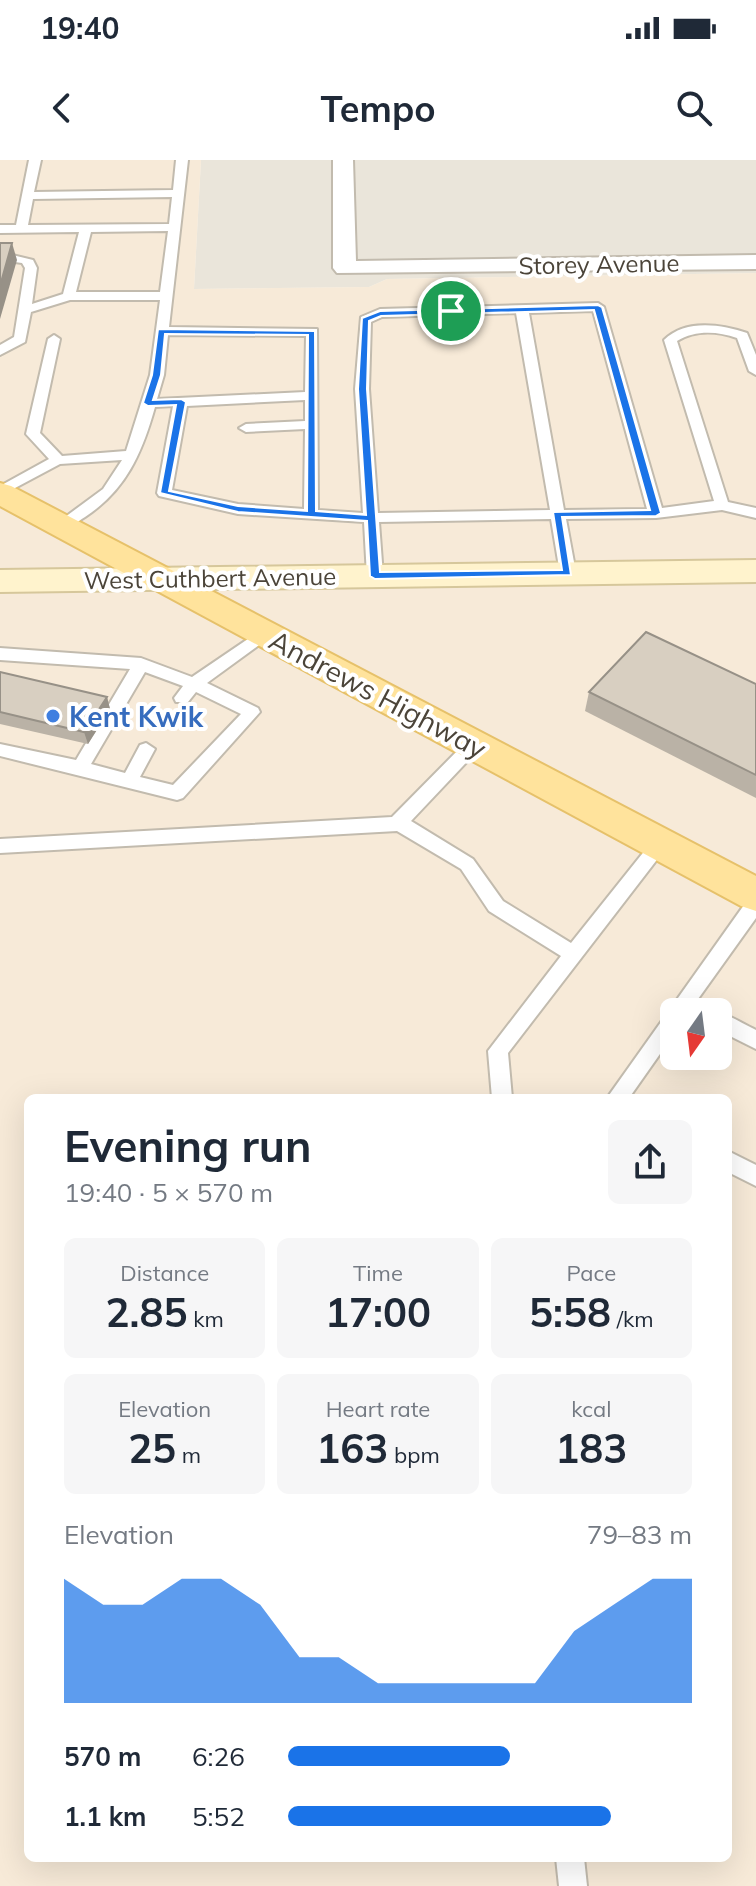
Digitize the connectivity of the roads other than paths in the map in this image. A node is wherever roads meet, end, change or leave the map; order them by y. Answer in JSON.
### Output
{"nodes":[{"id":1,"x":35,"y":160,"type":"edge"},
{"id":2,"x":182,"y":160,"type":"edge"},
{"id":3,"x":343,"y":160,"type":"edge"},
{"id":4,"x":178,"y":193,"type":"junction"},
{"id":5,"x":28,"y":196,"type":"junction"},
{"id":6,"x":175,"y":227,"type":"junction"},
{"id":7,"x":86,"y":228,"type":"junction"},
{"id":8,"x":0,"y":229,"type":"edge"},
{"id":9,"x":21,"y":229,"type":"junction"},
{"id":10,"x":0,"y":256,"type":"edge"},
{"id":11,"x":756,"y":262,"type":"edge"},
{"id":12,"x":69,"y":296,"type":"junction"},
{"id":13,"x":166,"y":296,"type":"junction"},
{"id":14,"x":522,"y":309,"type":"junction"},
{"id":15,"x":25,"y":310,"type":"junction"},
{"id":16,"x":161,"y":331,"type":"junction"},
{"id":17,"x":54,"y":339,"type":"dead end"},
{"id":18,"x":0,"y":351,"type":"edge"},
{"id":19,"x":756,"y":371,"type":"edge"},
{"id":20,"x":312,"y":396,"type":"junction"},
{"id":21,"x":181,"y":402,"type":"junction"},
{"id":22,"x":148,"y":403,"type":"junction"},
{"id":23,"x":312,"y":425,"type":"junction"},
{"id":24,"x":246,"y":428,"type":"dead end"},
{"id":25,"x":131,"y":455,"type":"junction"},
{"id":26,"x":58,"y":460,"type":"junction"},
{"id":27,"x":0,"y":492,"type":"edge"},
{"id":28,"x":722,"y":505,"type":"junction"},
{"id":29,"x":656,"y":513,"type":"junction"},
{"id":30,"x":756,"y":513,"type":"edge"},
{"id":31,"x":311,"y":514,"type":"junction"},
{"id":32,"x":556,"y":515,"type":"junction"},
{"id":33,"x":371,"y":518,"type":"junction"},
{"id":34,"x":62,"y":526,"type":"junction"},
{"id":35,"x":756,"y":571,"type":"edge"},
{"id":36,"x":568,"y":573,"type":"junction"},
{"id":37,"x":375,"y":576,"type":"junction"},
{"id":38,"x":161,"y":578,"type":"junction"},
{"id":39,"x":0,"y":581,"type":"edge"},
{"id":40,"x":264,"y":633,"type":"junction"},
{"id":41,"x":0,"y":654,"type":"edge"},
{"id":42,"x":141,"y":664,"type":"junction"},
{"id":43,"x":194,"y":684,"type":"junction"},
{"id":44,"x":182,"y":698,"type":"dead end"},
{"id":45,"x":473,"y":745,"type":"junction"},
{"id":46,"x":146,"y":749,"type":"dead end"},
{"id":47,"x":0,"y":750,"type":"edge"},
{"id":48,"x":80,"y":767,"type":"junction"},
{"id":49,"x":129,"y":781,"type":"junction"},
{"id":50,"x":399,"y":823,"type":"junction"},
{"id":51,"x":660,"y":844,"type":"junction"},
{"id":52,"x":0,"y":846,"type":"edge"},
{"id":53,"x":756,"y":895,"type":"edge"},
{"id":54,"x":756,"y":903,"type":"edge"},
{"id":55,"x":574,"y":955,"type":"junction"},
{"id":56,"x":694,"y":998,"type":"edge"},
{"id":57,"x":732,"y":1027,"type":"edge"},
{"id":58,"x":756,"y":1040,"type":"edge"},
{"id":59,"x":660,"y":1043,"type":"edge"},
{"id":60,"x":502,"y":1094,"type":"edge"},
{"id":61,"x":620,"y":1094,"type":"edge"},
{"id":62,"x":732,"y":1163,"type":"edge"},
{"id":63,"x":756,"y":1176,"type":"edge"},
{"id":64,"x":570,"y":1862,"type":"edge"},
{"id":65,"x":573,"y":1886,"type":"edge"}],
"edges":[{"from":1,"to":5,"type":"lane"},
{"from":2,"to":4,"type":"lane"},
{"from":3,"to":11,"type":"street","name":"Storey Avenue"},
{"from":4,"to":5,"type":"lane"},
{"from":4,"to":6,"type":"lane"},
{"from":5,"to":9,"type":"lane"},
{"from":6,"to":7,"type":"lane"},
{"from":6,"to":13,"type":"lane"},
{"from":7,"to":9,"type":"lane"},
{"from":7,"to":12,"type":"lane"},
{"from":8,"to":9,"type":"lane"},
{"from":10,"to":15,"type":"lane"},
{"from":12,"to":13,"type":"lane"},
{"from":12,"to":15,"type":"lane"},
{"from":13,"to":16,"type":"lane"},
{"from":14,"to":29,"type":"lane"},
{"from":14,"to":32,"type":"lane"},
{"from":14,"to":33,"type":"lane"},
{"from":15,"to":18,"type":"lane"},
{"from":16,"to":20,"type":"lane"},
{"from":16,"to":22,"type":"lane"},
{"from":17,"to":26,"type":"lane"},
{"from":19,"to":28,"type":"lane"},
{"from":20,"to":21,"type":"lane"},
{"from":20,"to":23,"type":"lane"},
{"from":21,"to":22,"type":"lane"},
{"from":21,"to":31,"type":"lane"},
{"from":22,"to":25,"type":"lane"},
{"from":23,"to":24,"type":"lane"},
{"from":23,"to":31,"type":"lane"},
{"from":25,"to":26,"type":"lane"},
{"from":25,"to":34,"type":"lane"},
{"from":26,"to":27,"type":"lane"},
{"from":27,"to":34,"type":"main road","name":"Andrews Highway"},
{"from":28,"to":29,"type":"lane"},
{"from":28,"to":30,"type":"lane"},
{"from":29,"to":32,"type":"lane"},
{"from":31,"to":33,"type":"lane"},
{"from":32,"to":33,"type":"lane"},
{"from":32,"to":36,"type":"lane"},
{"from":33,"to":37,"type":"lane"},
{"from":34,"to":38,"type":"main road","name":"Andrews Highway"},
{"from":35,"to":36,"type":"street","name":"West Cuthbert Avenue"},
{"from":36,"to":37,"type":"street","name":"West Cuthbert Avenue"},
{"from":37,"to":38,"type":"street","name":"West Cuthbert Avenue"},
{"from":38,"to":39,"type":"street","name":"West Cuthbert Avenue"},
{"from":38,"to":40,"type":"main road","name":"Andrews Highway"},
{"from":40,"to":43,"type":"lane"},
{"from":40,"to":45,"type":"main road","name":"Andrews Highway"},
{"from":41,"to":42,"type":"lane"},
{"from":42,"to":43,"type":"lane"},
{"from":42,"to":48,"type":"lane"},
{"from":43,"to":44,"type":"lane"},
{"from":43,"to":49,"type":"lane"},
{"from":45,"to":50,"type":"lane"},
{"from":45,"to":51,"type":"main road","name":"Andrews Highway"},
{"from":46,"to":49,"type":"lane"},
{"from":47,"to":48,"type":"lane"},
{"from":48,"to":49,"type":"lane"},
{"from":50,"to":52,"type":"lane"},
{"from":50,"to":55,"type":"lane"},
{"from":51,"to":53,"type":"main road","name":"Andrews Highway"},
{"from":51,"to":55,"type":"lane"},
{"from":54,"to":56,"type":"lane"},
{"from":55,"to":60,"type":"lane"},
{"from":57,"to":58,"type":"lane"},
{"from":59,"to":61,"type":"lane"},
{"from":62,"to":63,"type":"lane"},
{"from":64,"to":65,"type":"lane"}]}
